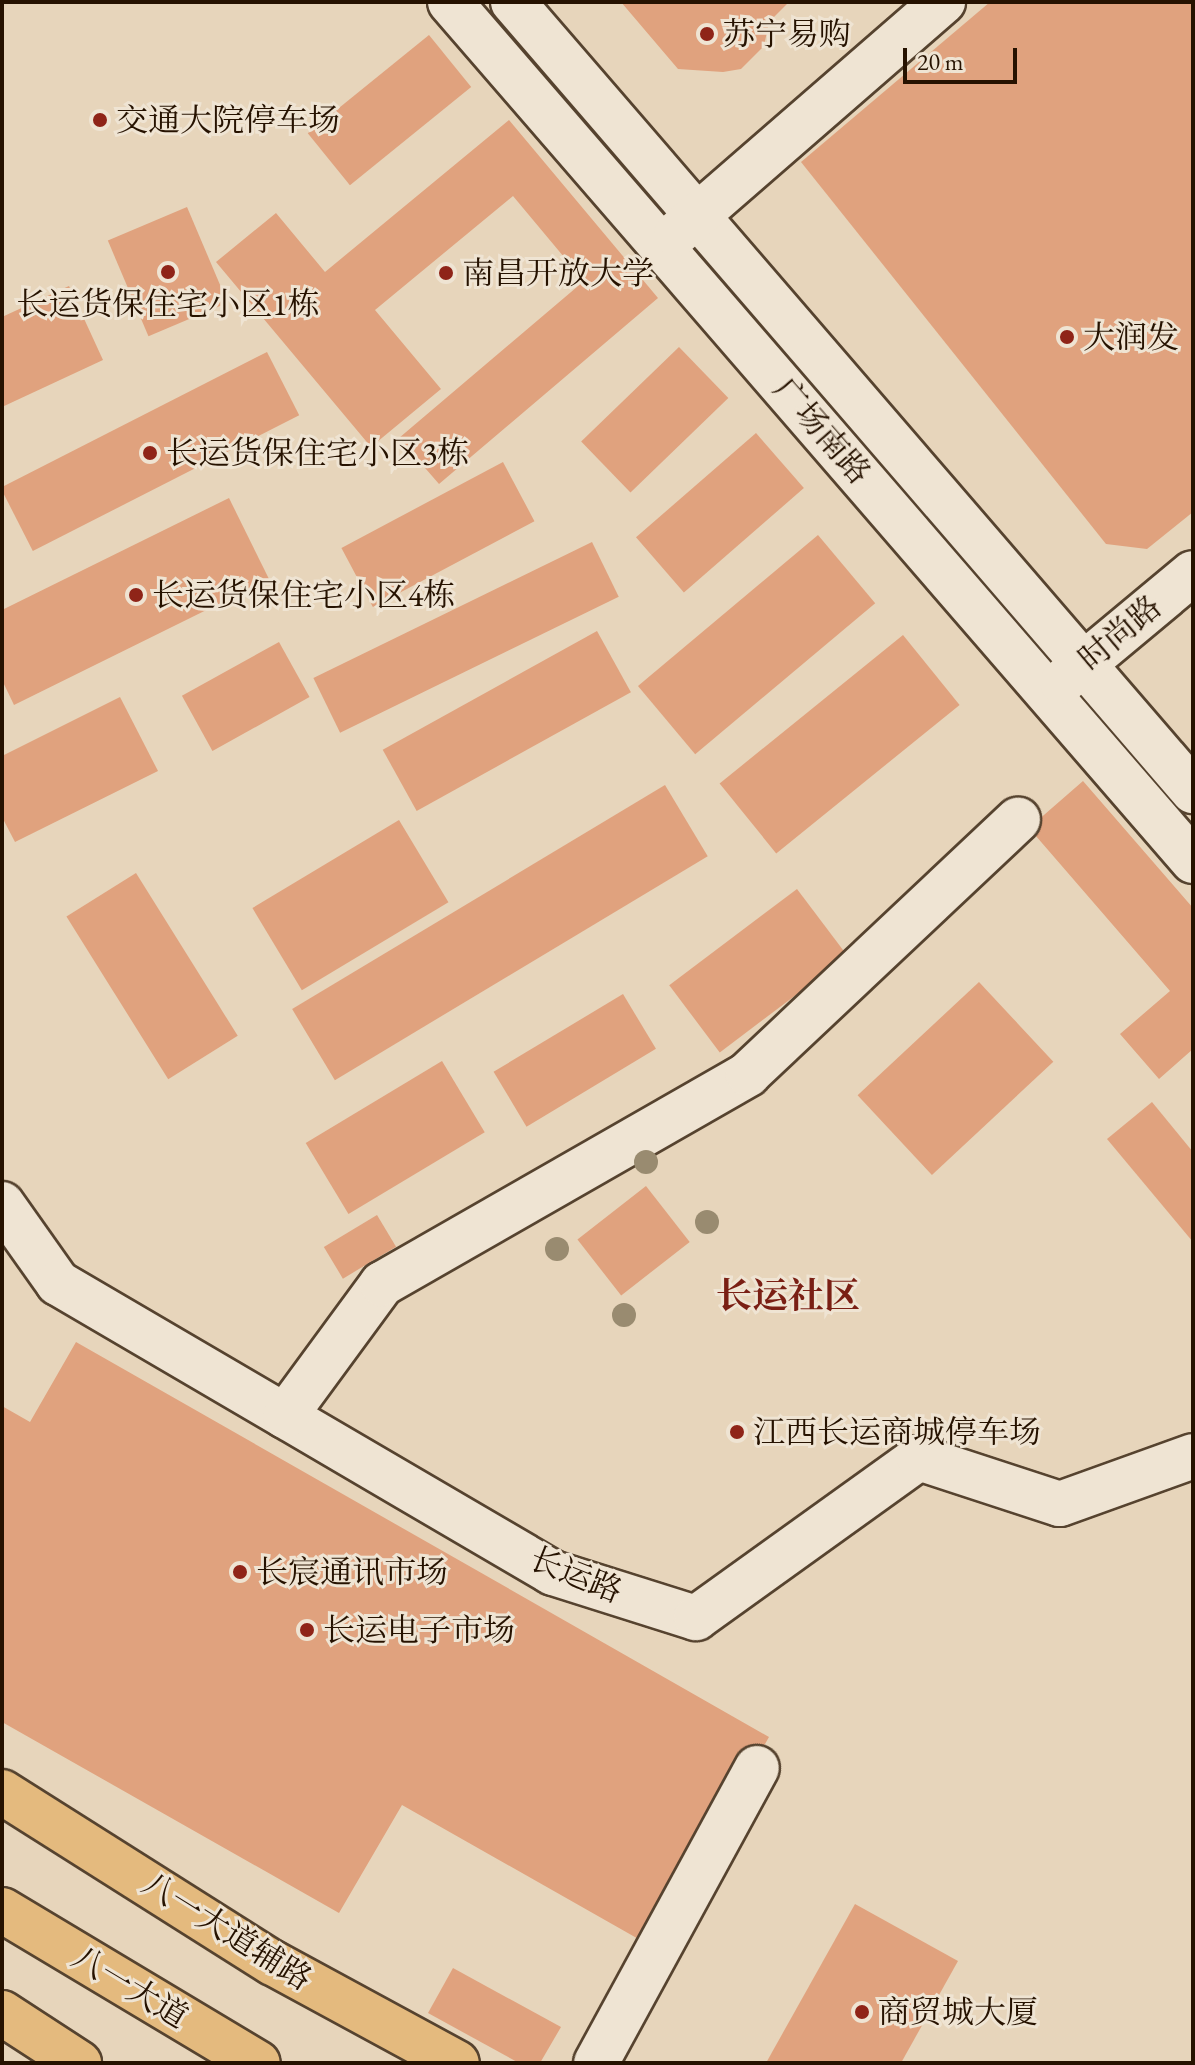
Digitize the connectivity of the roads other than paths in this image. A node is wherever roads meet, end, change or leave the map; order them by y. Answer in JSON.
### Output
{"nodes":[{"id":1,"x":450,"y":2,"type":"edge"},
{"id":2,"x":513,"y":2,"type":"edge"},
{"id":3,"x":943,"y":2,"type":"edge"},
{"id":4,"x":696,"y":216,"type":"junction"},
{"id":5,"x":661,"y":246,"type":"junction"},
{"id":6,"x":1193,"y":573,"type":"edge"},
{"id":7,"x":1084,"y":663,"type":"junction"},
{"id":8,"x":1049,"y":694,"type":"junction"},
{"id":9,"x":1193,"y":791,"type":"edge"},
{"id":10,"x":1018,"y":820,"type":"dead end"},
{"id":11,"x":1193,"y":861,"type":"edge"},
{"id":12,"x":2,"y":1204,"type":"edge"},
{"id":13,"x":285,"y":1416,"type":"junction"},
{"id":14,"x":1193,"y":1456,"type":"edge"},
{"id":15,"x":757,"y":1768,"type":"dead end"},
{"id":16,"x":2,"y":1792,"type":"edge"},
{"id":17,"x":2,"y":1910,"type":"edge"},
{"id":18,"x":2,"y":2013,"type":"edge"},
{"id":19,"x":79,"y":2063,"type":"edge"},
{"id":20,"x":258,"y":2063,"type":"edge"},
{"id":21,"x":457,"y":2063,"type":"edge"},
{"id":22,"x":596,"y":2063,"type":"edge"}],
"edges":[{"from":1,"to":5,"type":"street","name":"广场南路"},
{"from":2,"to":4,"type":"street"},
{"from":3,"to":4,"type":"street"},
{"from":4,"to":5,"type":"street"},
{"from":4,"to":7,"type":"street"},
{"from":5,"to":8,"type":"street","name":"广场南路"},
{"from":6,"to":7,"type":"street","name":"时尚路"},
{"from":7,"to":8,"type":"street","name":"时尚路"},
{"from":7,"to":9,"type":"street"},
{"from":8,"to":11,"type":"street","name":"广场南路"},
{"from":10,"to":13,"type":"street"},
{"from":12,"to":13,"type":"street","name":"长运路"},
{"from":13,"to":14,"type":"street","name":"长运路"},
{"from":15,"to":22,"type":"street"},
{"from":16,"to":21,"type":"main road","name":"八一大道辅路"},
{"from":17,"to":20,"type":"main road","name":"八一大道"},
{"from":18,"to":19,"type":"main road"}]}
